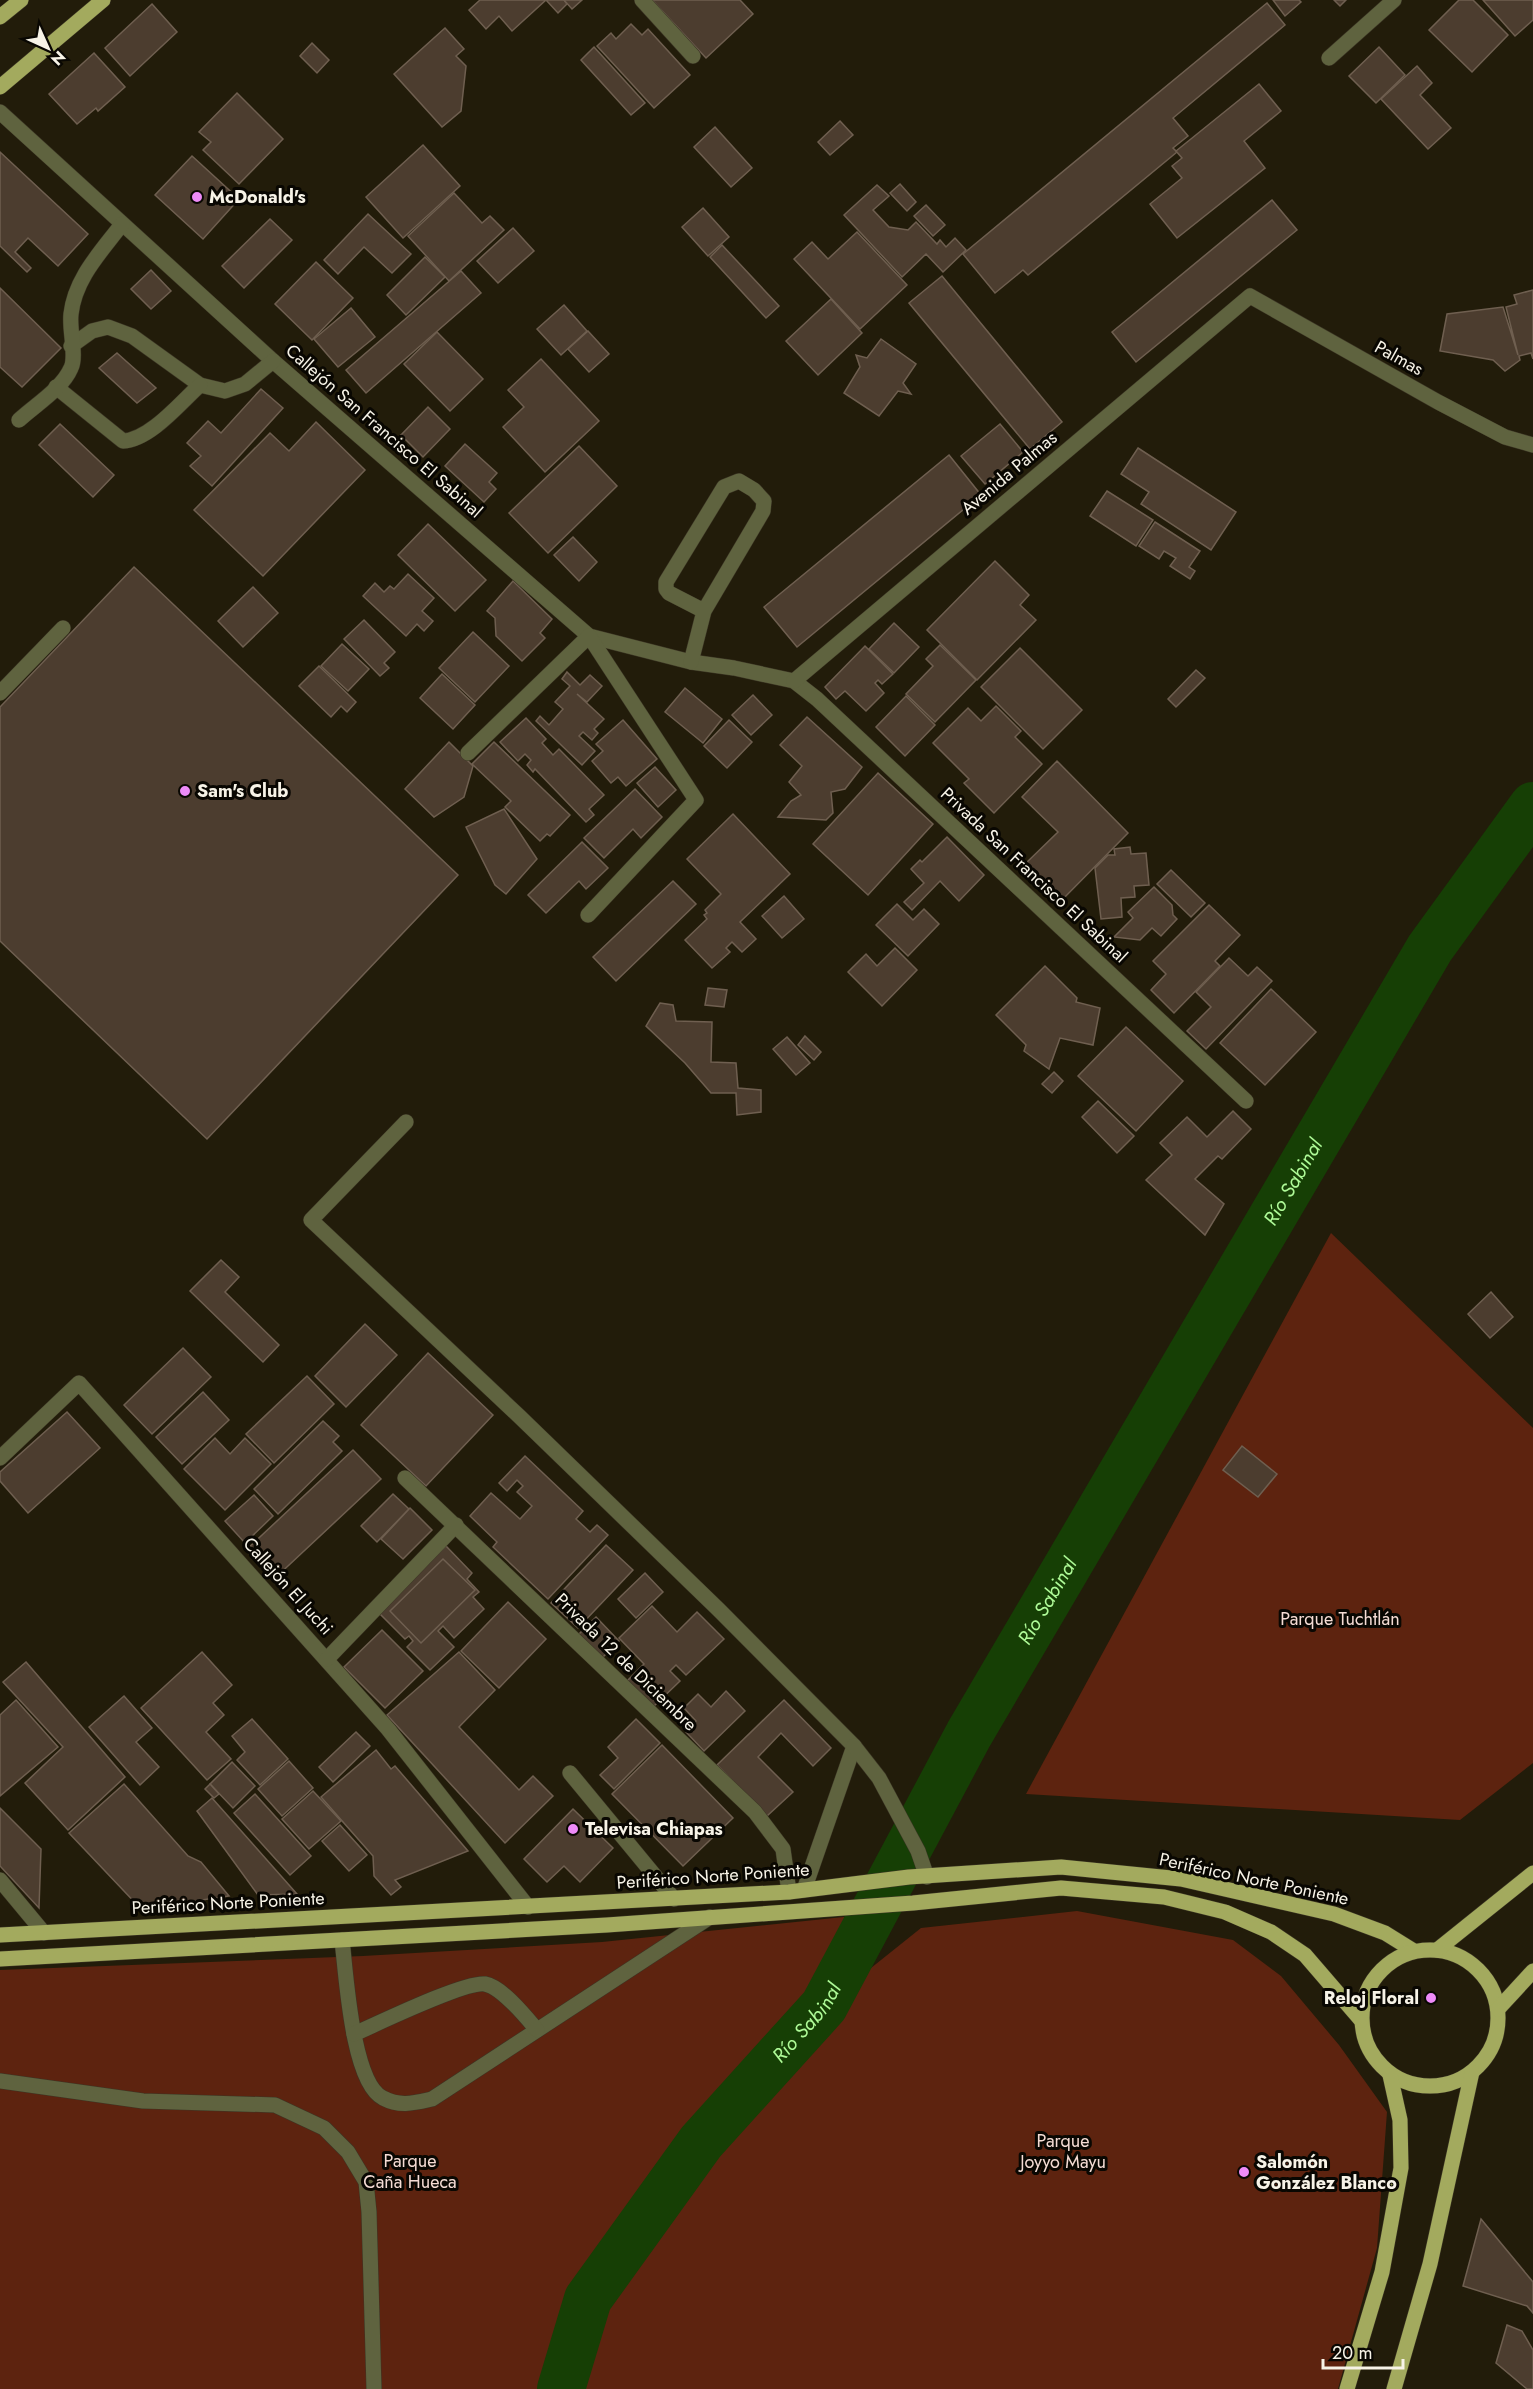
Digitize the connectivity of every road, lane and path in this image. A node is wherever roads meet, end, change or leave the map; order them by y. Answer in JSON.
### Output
{"nodes":[{"id":1,"x":21,"y":0,"type":"edge"},
{"id":2,"x":103,"y":0,"type":"edge"},
{"id":3,"x":642,"y":0,"type":"edge"},
{"id":4,"x":1394,"y":0,"type":"edge"},
{"id":5,"x":0,"y":17,"type":"edge"},
{"id":6,"x":693,"y":56,"type":"dead end"},
{"id":7,"x":1329,"y":58,"type":"dead end"},
{"id":8,"x":0,"y":87,"type":"edge"},
{"id":9,"x":0,"y":111,"type":"edge"},
{"id":10,"x":123,"y":224,"type":"junction"},
{"id":11,"x":1250,"y":296,"type":"joint"},
{"id":12,"x":71,"y":346,"type":"junction"},
{"id":13,"x":273,"y":361,"type":"junction"},
{"id":14,"x":200,"y":385,"type":"junction"},
{"id":15,"x":56,"y":387,"type":"junction"},
{"id":16,"x":19,"y":420,"type":"dead end"},
{"id":17,"x":1533,"y":445,"type":"edge"},
{"id":18,"x":704,"y":611,"type":"junction"},
{"id":19,"x":63,"y":628,"type":"dead end"},
{"id":20,"x":589,"y":636,"type":"junction"},
{"id":21,"x":691,"y":662,"type":"junction"},
{"id":22,"x":794,"y":681,"type":"junction"},
{"id":23,"x":0,"y":693,"type":"edge"},
{"id":24,"x":468,"y":753,"type":"dead end"},
{"id":25,"x":588,"y":915,"type":"dead end"},
{"id":26,"x":1246,"y":1101,"type":"dead end"},
{"id":27,"x":406,"y":1122,"type":"dead end"},
{"id":28,"x":0,"y":1458,"type":"edge"},
{"id":29,"x":405,"y":1478,"type":"dead end"},
{"id":30,"x":456,"y":1525,"type":"junction"},
{"id":31,"x":327,"y":1659,"type":"junction"},
{"id":32,"x":854,"y":1746,"type":"junction"},
{"id":33,"x":570,"y":1773,"type":"dead end"},
{"id":34,"x":1533,"y":1873,"type":"edge"},
{"id":35,"x":927,"y":1876,"type":"junction"},
{"id":36,"x":0,"y":1880,"type":"edge"},
{"id":37,"x":796,"y":1891,"type":"junction"},
{"id":38,"x":674,"y":1899,"type":"junction"},
{"id":39,"x":528,"y":1907,"type":"junction"},
{"id":40,"x":710,"y":1917,"type":"junction"},
{"id":41,"x":44,"y":1933,"type":"junction"},
{"id":42,"x":0,"y":1935,"type":"edge"},
{"id":43,"x":342,"y":1940,"type":"junction"},
{"id":44,"x":1437,"y":1950,"type":"junction"},
{"id":45,"x":1414,"y":1951,"type":"junction"},
{"id":46,"x":0,"y":1959,"type":"edge"},
{"id":47,"x":1533,"y":1971,"type":"edge"},
{"id":48,"x":1498,"y":2009,"type":"junction"},
{"id":49,"x":1361,"y":2020,"type":"junction"},
{"id":50,"x":537,"y":2030,"type":"junction"},
{"id":51,"x":354,"y":2034,"type":"junction"},
{"id":52,"x":1472,"y":2072,"type":"junction"},
{"id":53,"x":1390,"y":2075,"type":"junction"},
{"id":54,"x":0,"y":2081,"type":"edge"},
{"id":55,"x":374,"y":2389,"type":"edge"},
{"id":56,"x":1347,"y":2389,"type":"edge"},
{"id":57,"x":1394,"y":2389,"type":"edge"}],
"edges":[{"from":1,"to":5,"type":"main road"},
{"from":2,"to":8,"type":"main road"},
{"from":3,"to":6,"type":"street"},
{"from":4,"to":7,"type":"street"},
{"from":9,"to":10,"type":"street","name":"Callejón San Francisco El Sabinal"},
{"from":10,"to":12,"type":"street"},
{"from":10,"to":13,"type":"street","name":"Callejón San Francisco El Sabinal"},
{"from":11,"to":17,"type":"street","name":"Palmas"},
{"from":11,"to":22,"type":"street","name":"Avenida Palmas"},
{"from":12,"to":14,"type":"street"},
{"from":12,"to":15,"type":"street"},
{"from":13,"to":14,"type":"street"},
{"from":13,"to":20,"type":"street","name":"Callejón San Francisco El Sabinal"},
{"from":14,"to":15,"type":"street"},
{"from":15,"to":16,"type":"street"},
{"from":18,"to":18,"type":"street"},
{"from":18,"to":21,"type":"street"},
{"from":19,"to":23,"type":"street"},
{"from":20,"to":21,"type":"street","name":"Callejón San Francisco El Sabinal"},
{"from":20,"to":24,"type":"street"},
{"from":20,"to":25,"type":"street"},
{"from":21,"to":22,"type":"street","name":"Callejón San Francisco El Sabinal"},
{"from":22,"to":26,"type":"street","name":"Privada San Francisco El Sabinal"},
{"from":27,"to":32,"type":"street"},
{"from":28,"to":31,"type":"street","name":"Callejón El Juchi"},
{"from":29,"to":30,"type":"street","name":"Privada 12 de Diciembre"},
{"from":30,"to":31,"type":"street"},
{"from":30,"to":37,"type":"street","name":"Privada 12 de Diciembre"},
{"from":31,"to":39,"type":"street","name":"Callejón El Juchi"},
{"from":32,"to":35,"type":"street"},
{"from":32,"to":37,"type":"street"},
{"from":33,"to":38,"type":"street"},
{"from":34,"to":44,"type":"main road"},
{"from":35,"to":37,"type":"main road","name":"Periférico Norte Poniente"},
{"from":35,"to":45,"type":"main road","name":"Periférico Norte Poniente"},
{"from":36,"to":41,"type":"street"},
{"from":37,"to":38,"type":"main road","name":"Periférico Norte Poniente"},
{"from":38,"to":39,"type":"main road","name":"Periférico Norte Poniente"},
{"from":39,"to":41,"type":"main road","name":"Periférico Norte Poniente"},
{"from":40,"to":43,"type":"main road","name":"Periférico Norte Poniente"},
{"from":40,"to":49,"type":"main road","name":"Periférico Norte Poniente"},
{"from":40,"to":50,"type":"street"},
{"from":41,"to":42,"type":"main road","name":"Periférico Norte Poniente"},
{"from":43,"to":46,"type":"main road","name":"Periférico Norte Poniente"},
{"from":43,"to":51,"type":"street"},
{"from":44,"to":45,"type":"main road"},
{"from":44,"to":48,"type":"main road"},
{"from":45,"to":49,"type":"main road"},
{"from":47,"to":48,"type":"main road"},
{"from":48,"to":52,"type":"main road"},
{"from":49,"to":53,"type":"main road"},
{"from":50,"to":51,"type":"street"},
{"from":50,"to":51,"type":"street"},
{"from":52,"to":53,"type":"main road"},
{"from":52,"to":57,"type":"main road"},
{"from":53,"to":56,"type":"main road"},
{"from":54,"to":55,"type":"street"}]}
